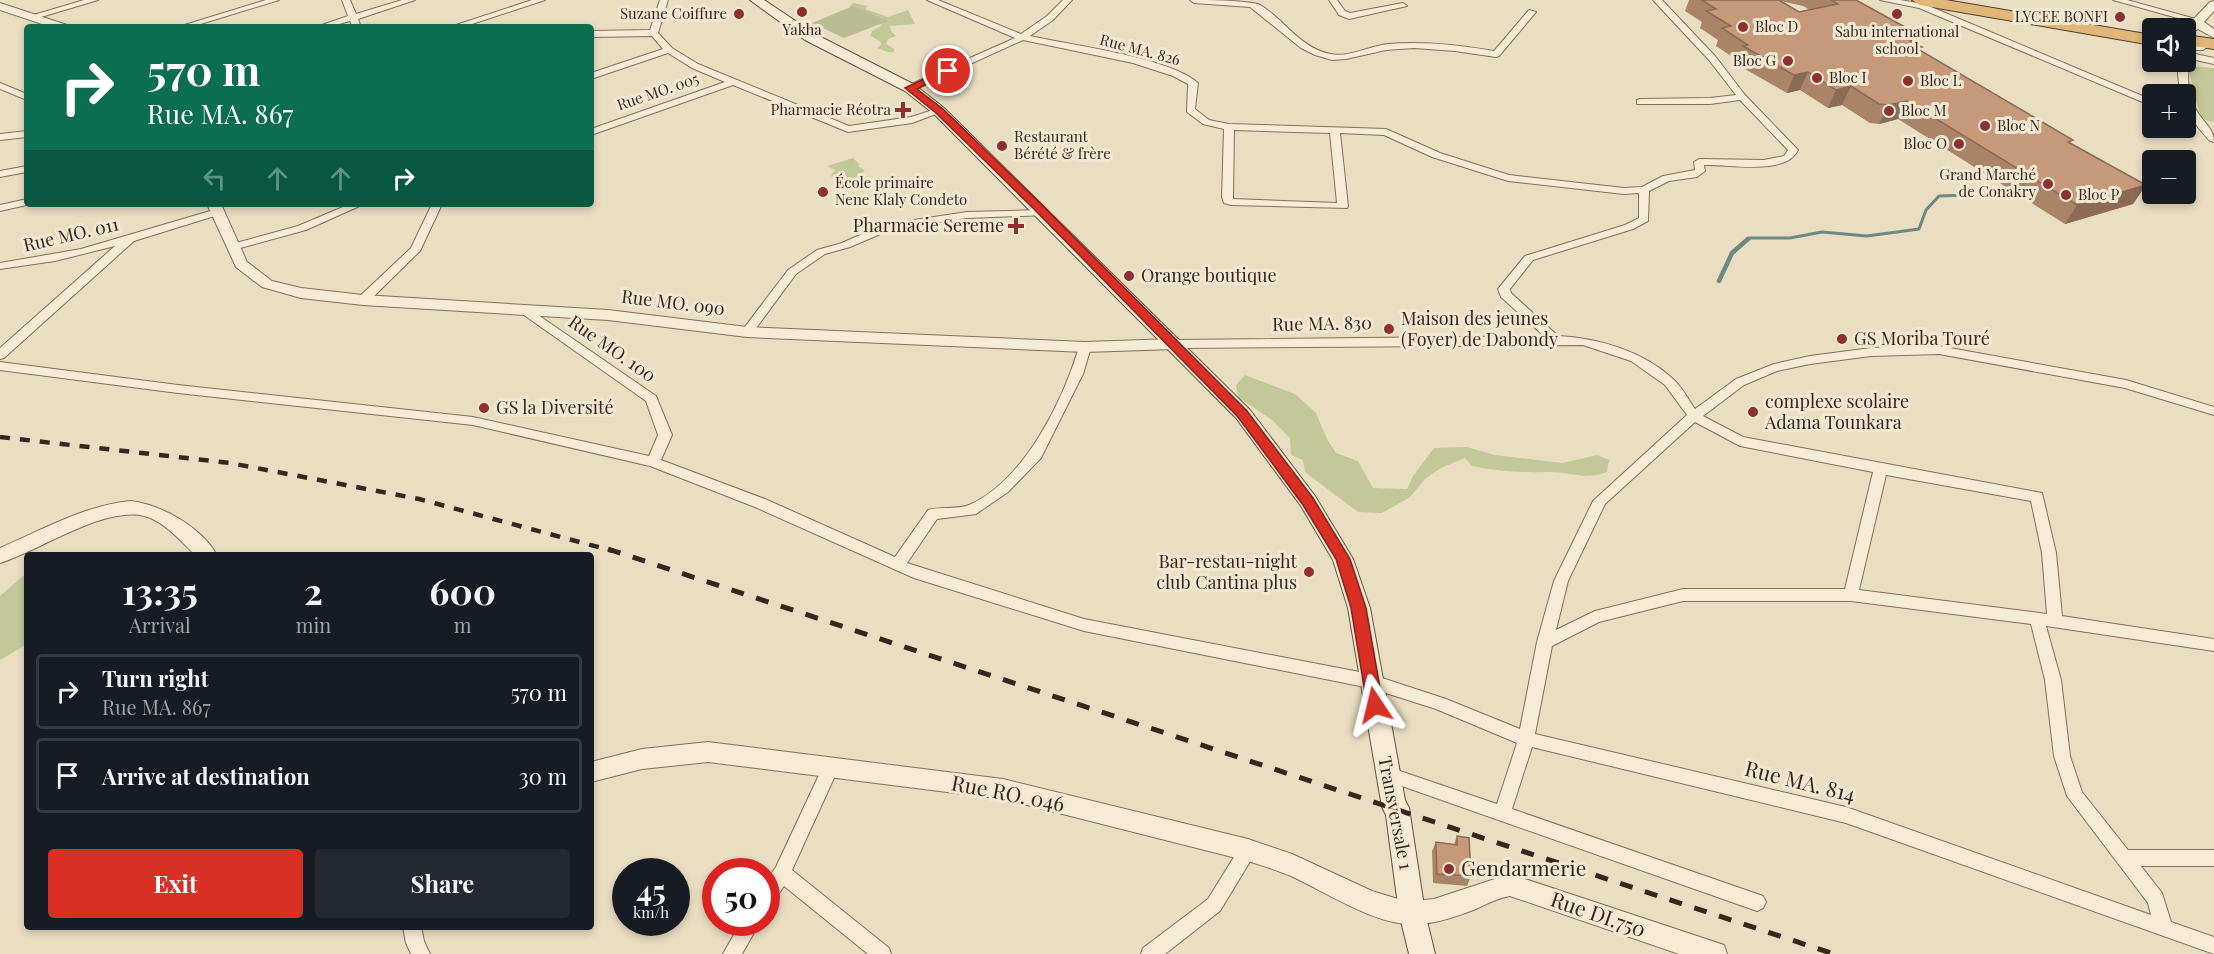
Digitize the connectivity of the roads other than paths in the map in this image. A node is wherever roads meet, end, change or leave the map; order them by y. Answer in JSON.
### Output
{"nodes":[{"id":1,"x":94,"y":0,"type":"edge"},
{"id":2,"x":275,"y":0,"type":"edge"},
{"id":3,"x":346,"y":0,"type":"edge"},
{"id":4,"x":411,"y":0,"type":"edge"},
{"id":5,"x":541,"y":0,"type":"edge"},
{"id":6,"x":664,"y":0,"type":"edge"},
{"id":7,"x":756,"y":0,"type":"edge"},
{"id":8,"x":932,"y":0,"type":"edge"},
{"id":9,"x":1068,"y":0,"type":"edge"},
{"id":10,"x":1194,"y":0,"type":"edge"},
{"id":11,"x":1333,"y":0,"type":"edge"},
{"id":12,"x":1657,"y":0,"type":"edge"},
{"id":13,"x":1884,"y":0,"type":"edge"},
{"id":14,"x":1920,"y":0,"type":"edge"},
{"id":15,"x":1946,"y":0,"type":"edge"},
{"id":16,"x":2117,"y":0,"type":"edge"},
{"id":17,"x":0,"y":6,"type":"edge"},
{"id":18,"x":1403,"y":6,"type":"dead end"},
{"id":19,"x":2214,"y":6,"type":"edge"},
{"id":20,"x":1532,"y":12,"type":"dead end"},
{"id":21,"x":31,"y":17,"type":"junction"},
{"id":22,"x":352,"y":17,"type":"junction"},
{"id":23,"x":2198,"y":21,"type":"junction"},
{"id":24,"x":53,"y":24,"type":"edge"},
{"id":25,"x":192,"y":24,"type":"edge"},
{"id":26,"x":330,"y":24,"type":"edge"},
{"id":27,"x":356,"y":24,"type":"edge"},
{"id":28,"x":464,"y":24,"type":"edge"},
{"id":29,"x":2061,"y":24,"type":"junction"},
{"id":30,"x":2142,"y":32,"type":"edge"},
{"id":31,"x":654,"y":33,"type":"junction"},
{"id":32,"x":594,"y":34,"type":"edge"},
{"id":33,"x":2214,"y":34,"type":"edge"},
{"id":34,"x":1023,"y":37,"type":"junction"},
{"id":35,"x":2142,"y":38,"type":"edge"},
{"id":36,"x":2142,"y":43,"type":"edge"},
{"id":37,"x":669,"y":50,"type":"junction"},
{"id":38,"x":2196,"y":57,"type":"edge"},
{"id":39,"x":2214,"y":61,"type":"edge"},
{"id":40,"x":594,"y":75,"type":"edge"},
{"id":41,"x":735,"y":81,"type":"junction"},
{"id":42,"x":0,"y":86,"type":"edge"},
{"id":43,"x":910,"y":88,"type":"junction"},
{"id":44,"x":24,"y":96,"type":"edge"},
{"id":45,"x":1742,"y":97,"type":"junction"},
{"id":46,"x":2142,"y":99,"type":"edge"},
{"id":47,"x":1640,"y":102,"type":"dead end"},
{"id":48,"x":939,"y":111,"type":"junction"},
{"id":49,"x":2196,"y":122,"type":"edge"},
{"id":50,"x":1229,"y":127,"type":"junction"},
{"id":51,"x":594,"y":131,"type":"edge"},
{"id":52,"x":1335,"y":131,"type":"junction"},
{"id":53,"x":24,"y":134,"type":"edge"},
{"id":54,"x":0,"y":137,"type":"edge"},
{"id":55,"x":2214,"y":139,"type":"edge"},
{"id":56,"x":24,"y":170,"type":"edge"},
{"id":57,"x":0,"y":174,"type":"edge"},
{"id":58,"x":1644,"y":190,"type":"junction"},
{"id":59,"x":24,"y":203,"type":"edge"},
{"id":60,"x":351,"y":207,"type":"edge"},
{"id":61,"x":436,"y":207,"type":"edge"},
{"id":62,"x":0,"y":208,"type":"edge"},
{"id":63,"x":216,"y":208,"type":"edge"},
{"id":64,"x":1044,"y":213,"type":"junction"},
{"id":65,"x":130,"y":238,"type":"junction"},
{"id":66,"x":233,"y":247,"type":"junction"},
{"id":67,"x":0,"y":266,"type":"edge"},
{"id":68,"x":363,"y":300,"type":"junction"},
{"id":69,"x":525,"y":310,"type":"junction"},
{"id":70,"x":747,"y":332,"type":"junction"},
{"id":71,"x":1555,"y":340,"type":"junction"},
{"id":72,"x":1174,"y":344,"type":"junction"},
{"id":73,"x":1085,"y":348,"type":"junction"},
{"id":74,"x":0,"y":355,"type":"edge"},
{"id":75,"x":0,"y":366,"type":"edge"},
{"id":76,"x":2214,"y":411,"type":"edge"},
{"id":77,"x":1694,"y":416,"type":"junction"},
{"id":78,"x":653,"y":462,"type":"junction"},
{"id":79,"x":1881,"y":469,"type":"junction"},
{"id":80,"x":204,"y":552,"type":"edge"},
{"id":81,"x":0,"y":556,"type":"edge"},
{"id":82,"x":898,"y":565,"type":"junction"},
{"id":83,"x":1851,"y":595,"type":"junction"},
{"id":84,"x":2037,"y":619,"type":"junction"},
{"id":85,"x":2055,"y":621,"type":"junction"},
{"id":86,"x":1545,"y":642,"type":"junction"},
{"id":87,"x":2214,"y":645,"type":"edge"},
{"id":88,"x":1370,"y":681,"type":"junction"},
{"id":89,"x":1526,"y":739,"type":"junction"},
{"id":90,"x":831,"y":767,"type":"junction"},
{"id":91,"x":594,"y":771,"type":"edge"},
{"id":92,"x":1388,"y":774,"type":"junction"},
{"id":93,"x":1502,"y":814,"type":"junction"},
{"id":94,"x":1248,"y":850,"type":"junction"},
{"id":95,"x":2124,"y":858,"type":"junction"},
{"id":96,"x":2214,"y":858,"type":"edge"},
{"id":97,"x":782,"y":873,"type":"junction"},
{"id":98,"x":780,"y":876,"type":"edge"},
{"id":99,"x":1757,"y":902,"type":"dead end"},
{"id":100,"x":1412,"y":913,"type":"junction"},
{"id":101,"x":2164,"y":929,"type":"junction"},
{"id":102,"x":413,"y":930,"type":"edge"},
{"id":103,"x":743,"y":936,"type":"edge"},
{"id":104,"x":2214,"y":946,"type":"edge"},
{"id":105,"x":421,"y":954,"type":"edge"},
{"id":106,"x":732,"y":954,"type":"edge"},
{"id":107,"x":882,"y":954,"type":"edge"},
{"id":108,"x":1150,"y":954,"type":"edge"},
{"id":109,"x":1422,"y":954,"type":"edge"},
{"id":110,"x":1715,"y":954,"type":"edge"}],
"edges":[{"from":1,"to":21,"type":"street"},
{"from":2,"to":25,"type":"street"},
{"from":3,"to":22,"type":"street"},
{"from":4,"to":22,"type":"street"},
{"from":5,"to":28,"type":"street"},
{"from":6,"to":31,"type":"street"},
{"from":7,"to":43,"type":"main road","name":"Transversale 1"},
{"from":8,"to":34,"type":"street","name":"Rue MA. 826"},
{"from":9,"to":34,"type":"street"},
{"from":10,"to":20,"type":"street"},
{"from":11,"to":18,"type":"street"},
{"from":12,"to":45,"type":"street"},
{"from":13,"to":46,"type":"street"},
{"from":14,"to":29,"type":"highway"},
{"from":15,"to":30,"type":"highway"},
{"from":16,"to":23,"type":"street"},
{"from":17,"to":21,"type":"street"},
{"from":19,"to":23,"type":"street"},
{"from":21,"to":24,"type":"street"},
{"from":22,"to":26,"type":"street"},
{"from":22,"to":27,"type":"street"},
{"from":23,"to":33,"type":"street"},
{"from":29,"to":35,"type":"highway"},
{"from":29,"to":36,"type":"street"},
{"from":31,"to":32,"type":"street"},
{"from":31,"to":37,"type":"street"},
{"from":34,"to":43,"type":"street"},
{"from":34,"to":50,"type":"street","name":"Rue MA. 826"},
{"from":37,"to":40,"type":"street"},
{"from":37,"to":41,"type":"street"},
{"from":38,"to":39,"type":"street"},
{"from":41,"to":48,"type":"street"},
{"from":41,"to":51,"type":"street","name":"Rue MO. 005"},
{"from":42,"to":44,"type":"street"},
{"from":43,"to":48,"type":"main road","name":"Transversale 1"},
{"from":45,"to":47,"type":"street"},
{"from":45,"to":58,"type":"street"},
{"from":48,"to":64,"type":"main road","name":"Transversale 1"},
{"from":49,"to":55,"type":"street"},
{"from":50,"to":52,"type":"street","name":"Rue MA. 826"},
{"from":50,"to":52,"type":"street"},
{"from":52,"to":58,"type":"street","name":"Rue MA. 826"},
{"from":53,"to":54,"type":"street"},
{"from":56,"to":57,"type":"street"},
{"from":58,"to":71,"type":"street"},
{"from":59,"to":62,"type":"street"},
{"from":60,"to":66,"type":"street"},
{"from":61,"to":68,"type":"street"},
{"from":63,"to":65,"type":"street","name":"Rue MO. 011"},
{"from":63,"to":66,"type":"street","name":"Rue MO. 090"},
{"from":64,"to":70,"type":"street"},
{"from":64,"to":72,"type":"main road","name":"Transversale 1"},
{"from":65,"to":67,"type":"street","name":"Rue MO. 011"},
{"from":65,"to":74,"type":"street"},
{"from":66,"to":68,"type":"street","name":"Rue MO. 090"},
{"from":68,"to":69,"type":"street","name":"Rue MO. 090"},
{"from":69,"to":70,"type":"street","name":"Rue MO. 090"},
{"from":69,"to":78,"type":"street","name":"Rue MO. 100"},
{"from":70,"to":73,"type":"street","name":"Rue MO. 090"},
{"from":71,"to":72,"type":"street","name":"Rue MA. 830"},
{"from":71,"to":77,"type":"street","name":"Rue MA. 830"},
{"from":72,"to":73,"type":"street","name":"Rue MO. 090"},
{"from":72,"to":88,"type":"main road","name":"Transversale 1"},
{"from":73,"to":82,"type":"street"},
{"from":75,"to":78,"type":"street","name":"Rue MA. 814"},
{"from":76,"to":77,"type":"street"},
{"from":77,"to":79,"type":"street"},
{"from":77,"to":86,"type":"street"},
{"from":78,"to":82,"type":"street","name":"Rue MA. 814"},
{"from":79,"to":83,"type":"street"},
{"from":79,"to":85,"type":"street"},
{"from":80,"to":81,"type":"street"},
{"from":82,"to":88,"type":"street","name":"Rue MA. 814"},
{"from":83,"to":84,"type":"street"},
{"from":83,"to":86,"type":"street"},
{"from":84,"to":85,"type":"street"},
{"from":84,"to":95,"type":"street"},
{"from":85,"to":87,"type":"street"},
{"from":86,"to":89,"type":"street"},
{"from":88,"to":89,"type":"street","name":"Rue MA. 814"},
{"from":88,"to":92,"type":"main road","name":"Transversale 1"},
{"from":89,"to":93,"type":"street"},
{"from":89,"to":101,"type":"street","name":"Rue MA. 814"},
{"from":90,"to":91,"type":"street","name":"Rue RO. 046"},
{"from":90,"to":94,"type":"street","name":"Rue RO. 046"},
{"from":90,"to":97,"type":"street"},
{"from":92,"to":93,"type":"street"},
{"from":92,"to":100,"type":"main road","name":"Transversale 1"},
{"from":93,"to":99,"type":"street"},
{"from":94,"to":100,"type":"street","name":"Rue RO. 046"},
{"from":94,"to":108,"type":"street"},
{"from":95,"to":96,"type":"street"},
{"from":95,"to":101,"type":"street"},
{"from":97,"to":98,"type":"street"},
{"from":97,"to":107,"type":"street"},
{"from":100,"to":109,"type":"main road","name":"Transversale 1"},
{"from":100,"to":110,"type":"street","name":"Rue DI.750"},
{"from":101,"to":104,"type":"street","name":"Rue MA. 814"},
{"from":102,"to":105,"type":"street"},
{"from":103,"to":106,"type":"street"}]}
